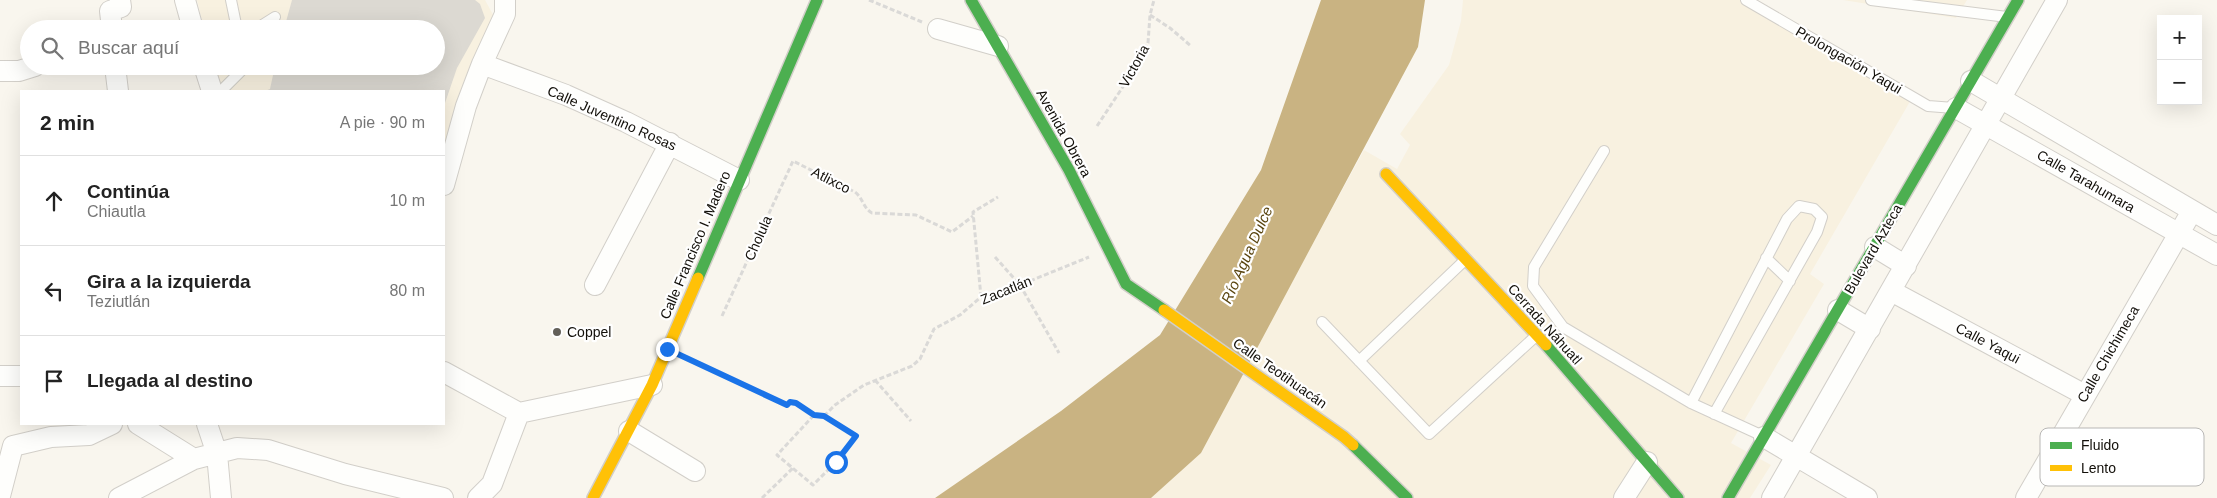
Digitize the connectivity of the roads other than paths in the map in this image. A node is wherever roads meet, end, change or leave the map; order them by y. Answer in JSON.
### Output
{"nodes":[{"id":1,"x":120,"y":0,"type":"edge"},
{"id":2,"x":185,"y":0,"type":"edge"},
{"id":3,"x":231,"y":0,"type":"edge"},
{"id":4,"x":505,"y":0,"type":"edge"},
{"id":5,"x":817,"y":0,"type":"edge"},
{"id":6,"x":971,"y":0,"type":"edge"},
{"id":7,"x":1746,"y":0,"type":"edge"},
{"id":8,"x":1871,"y":0,"type":"edge"},
{"id":9,"x":2018,"y":0,"type":"edge"},
{"id":10,"x":2057,"y":0,"type":"edge"},
{"id":11,"x":275,"y":17,"type":"dead end"},
{"id":12,"x":2008,"y":18,"type":"junction"},
{"id":13,"x":111,"y":20,"type":"edge"},
{"id":14,"x":191,"y":20,"type":"edge"},
{"id":15,"x":234,"y":20,"type":"edge"},
{"id":16,"x":270,"y":20,"type":"edge"},
{"id":17,"x":938,"y":29,"type":"road end"},
{"id":18,"x":998,"y":46,"type":"junction"},
{"id":19,"x":482,"y":64,"type":"junction"},
{"id":20,"x":0,"y":70,"type":"edge"},
{"id":21,"x":20,"y":71,"type":"edge"},
{"id":22,"x":116,"y":75,"type":"edge"},
{"id":23,"x":207,"y":75,"type":"edge"},
{"id":24,"x":237,"y":75,"type":"edge"},
{"id":25,"x":1971,"y":81,"type":"junction"},
{"id":26,"x":118,"y":90,"type":"edge"},
{"id":27,"x":212,"y":90,"type":"edge"},
{"id":28,"x":222,"y":90,"type":"edge"},
{"id":29,"x":2002,"y":100,"type":"junction"},
{"id":30,"x":1956,"y":108,"type":"junction"},
{"id":31,"x":1987,"y":125,"type":"junction"},
{"id":32,"x":670,"y":142,"type":"junction"},
{"id":33,"x":1604,"y":151,"type":"dead end"},
{"id":34,"x":1386,"y":174,"type":"dead end"},
{"id":35,"x":740,"y":180,"type":"junction"},
{"id":36,"x":445,"y":181,"type":"edge"},
{"id":37,"x":2192,"y":211,"type":"junction"},
{"id":38,"x":2217,"y":225,"type":"edge"},
{"id":39,"x":2179,"y":233,"type":"junction"},
{"id":40,"x":1875,"y":246,"type":"junction"},
{"id":41,"x":2217,"y":255,"type":"edge"},
{"id":42,"x":1766,"y":258,"type":"junction"},
{"id":43,"x":1466,"y":259,"type":"junction"},
{"id":44,"x":1906,"y":266,"type":"junction"},
{"id":45,"x":1790,"y":281,"type":"junction"},
{"id":46,"x":1126,"y":284,"type":"joint"},
{"id":47,"x":595,"y":285,"type":"dead end"},
{"id":48,"x":1891,"y":292,"type":"junction"},
{"id":49,"x":1838,"y":310,"type":"junction"},
{"id":50,"x":1322,"y":322,"type":"dead end"},
{"id":51,"x":1870,"y":329,"type":"junction"},
{"id":52,"x":1538,"y":335,"type":"junction"},
{"id":53,"x":1359,"y":360,"type":"junction"},
{"id":54,"x":445,"y":373,"type":"edge"},
{"id":55,"x":0,"y":376,"type":"edge"},
{"id":56,"x":20,"y":376,"type":"edge"},
{"id":57,"x":652,"y":385,"type":"junction"},
{"id":58,"x":2085,"y":395,"type":"junction"},
{"id":59,"x":1690,"y":403,"type":"junction"},
{"id":60,"x":519,"y":413,"type":"junction"},
{"id":61,"x":1714,"y":414,"type":"junction"},
{"id":62,"x":110,"y":425,"type":"edge"},
{"id":63,"x":140,"y":425,"type":"edge"},
{"id":64,"x":207,"y":425,"type":"edge"},
{"id":65,"x":2066,"y":428,"type":"edge"},
{"id":66,"x":628,"y":431,"type":"junction"},
{"id":67,"x":1764,"y":437,"type":"junction"},
{"id":68,"x":217,"y":454,"type":"junction"},
{"id":69,"x":1796,"y":456,"type":"junction"},
{"id":70,"x":194,"y":459,"type":"junction"},
{"id":71,"x":1647,"y":462,"type":"junction"},
{"id":72,"x":695,"y":471,"type":"dead end"},
{"id":73,"x":2040,"y":474,"type":"edge"},
{"id":74,"x":0,"y":496,"type":"edge"},
{"id":75,"x":118,"y":498,"type":"edge"},
{"id":76,"x":221,"y":498,"type":"edge"},
{"id":77,"x":443,"y":498,"type":"edge"},
{"id":78,"x":478,"y":498,"type":"edge"},
{"id":79,"x":593,"y":498,"type":"edge"},
{"id":80,"x":1407,"y":498,"type":"edge"},
{"id":81,"x":1624,"y":498,"type":"edge"},
{"id":82,"x":1678,"y":498,"type":"edge"},
{"id":83,"x":1728,"y":498,"type":"edge"},
{"id":84,"x":1772,"y":498,"type":"edge"},
{"id":85,"x":1867,"y":498,"type":"edge"},
{"id":86,"x":2026,"y":498,"type":"edge"}],
"edges":[{"from":1,"to":13,"type":"street"},
{"from":2,"to":14,"type":"street"},
{"from":3,"to":15,"type":"lane"},
{"from":4,"to":19,"type":"street"},
{"from":5,"to":35,"type":"street","name":"Calle Francisco I. Madero"},
{"from":6,"to":18,"type":"street","name":"Avenida Obrera"},
{"from":7,"to":30,"type":"lane","name":"Prolongación Yaqui"},
{"from":8,"to":12,"type":"lane"},
{"from":9,"to":12,"type":"street","name":"Bulevard Azteca"},
{"from":10,"to":29,"type":"street"},
{"from":11,"to":16,"type":"lane"},
{"from":12,"to":25,"type":"street","name":"Bulevard Azteca"},
{"from":17,"to":18,"type":"street"},
{"from":18,"to":46,"type":"street","name":"Avenida Obrera"},
{"from":19,"to":32,"type":"street","name":"Calle Juventino Rosas"},
{"from":19,"to":36,"type":"street"},
{"from":20,"to":21,"type":"street"},
{"from":22,"to":26,"type":"street"},
{"from":23,"to":27,"type":"street"},
{"from":24,"to":28,"type":"lane"},
{"from":25,"to":29,"type":"street","name":"Calle Tarahumara"},
{"from":25,"to":30,"type":"street","name":"Bulevard Azteca"},
{"from":29,"to":31,"type":"street"},
{"from":29,"to":37,"type":"street","name":"Calle Tarahumara"},
{"from":30,"to":31,"type":"street","name":"Calle Tarahumara"},
{"from":30,"to":40,"type":"street","name":"Bulevard Azteca"},
{"from":31,"to":39,"type":"street","name":"Calle Tarahumara"},
{"from":31,"to":44,"type":"street"},
{"from":32,"to":35,"type":"street","name":"Calle Juventino Rosas"},
{"from":32,"to":47,"type":"street"},
{"from":33,"to":59,"type":"lane"},
{"from":34,"to":43,"type":"street","name":"Cerrada Náhuatl"},
{"from":35,"to":57,"type":"street","name":"Calle Francisco I. Madero"},
{"from":37,"to":38,"type":"street","name":"Calle Tarahumara"},
{"from":37,"to":39,"type":"street","name":"Calle Chichimeca"},
{"from":39,"to":41,"type":"street","name":"Calle Tarahumara"},
{"from":39,"to":58,"type":"street","name":"Calle Chichimeca"},
{"from":40,"to":44,"type":"street"},
{"from":40,"to":49,"type":"street","name":"Bulevard Azteca"},
{"from":42,"to":45,"type":"lane"},
{"from":42,"to":45,"type":"lane"},
{"from":42,"to":59,"type":"lane"},
{"from":43,"to":52,"type":"street","name":"Cerrada Náhuatl"},
{"from":43,"to":53,"type":"lane"},
{"from":44,"to":48,"type":"street"},
{"from":45,"to":61,"type":"lane"},
{"from":46,"to":80,"type":"street","name":"Calle Teotihuacán"},
{"from":48,"to":51,"type":"street"},
{"from":48,"to":58,"type":"street","name":"Calle Yaqui"},
{"from":49,"to":51,"type":"street"},
{"from":49,"to":67,"type":"street","name":"Bulevard Azteca"},
{"from":50,"to":53,"type":"lane"},
{"from":51,"to":69,"type":"street"},
{"from":52,"to":53,"type":"lane"},
{"from":52,"to":71,"type":"street","name":"Cerrada Náhuatl"},
{"from":54,"to":60,"type":"street"},
{"from":55,"to":56,"type":"street"},
{"from":57,"to":60,"type":"street"},
{"from":57,"to":66,"type":"street","name":"Calle Francisco I. Madero"},
{"from":58,"to":65,"type":"street","name":"Calle Chichimeca"},
{"from":59,"to":61,"type":"lane"},
{"from":60,"to":78,"type":"street"},
{"from":61,"to":67,"type":"lane"},
{"from":62,"to":74,"type":"street"},
{"from":63,"to":70,"type":"street"},
{"from":64,"to":68,"type":"street"},
{"from":66,"to":72,"type":"street"},
{"from":66,"to":79,"type":"street","name":"Calle Francisco I. Madero"},
{"from":67,"to":69,"type":"street"},
{"from":67,"to":83,"type":"street","name":"Bulevard Azteca"},
{"from":68,"to":70,"type":"street"},
{"from":68,"to":76,"type":"street"},
{"from":68,"to":77,"type":"street"},
{"from":69,"to":84,"type":"street"},
{"from":69,"to":85,"type":"street"},
{"from":70,"to":75,"type":"street"},
{"from":71,"to":81,"type":"street"},
{"from":71,"to":82,"type":"street","name":"Cerrada Náhuatl"},
{"from":73,"to":86,"type":"street","name":"Calle Chichimeca"}]}
